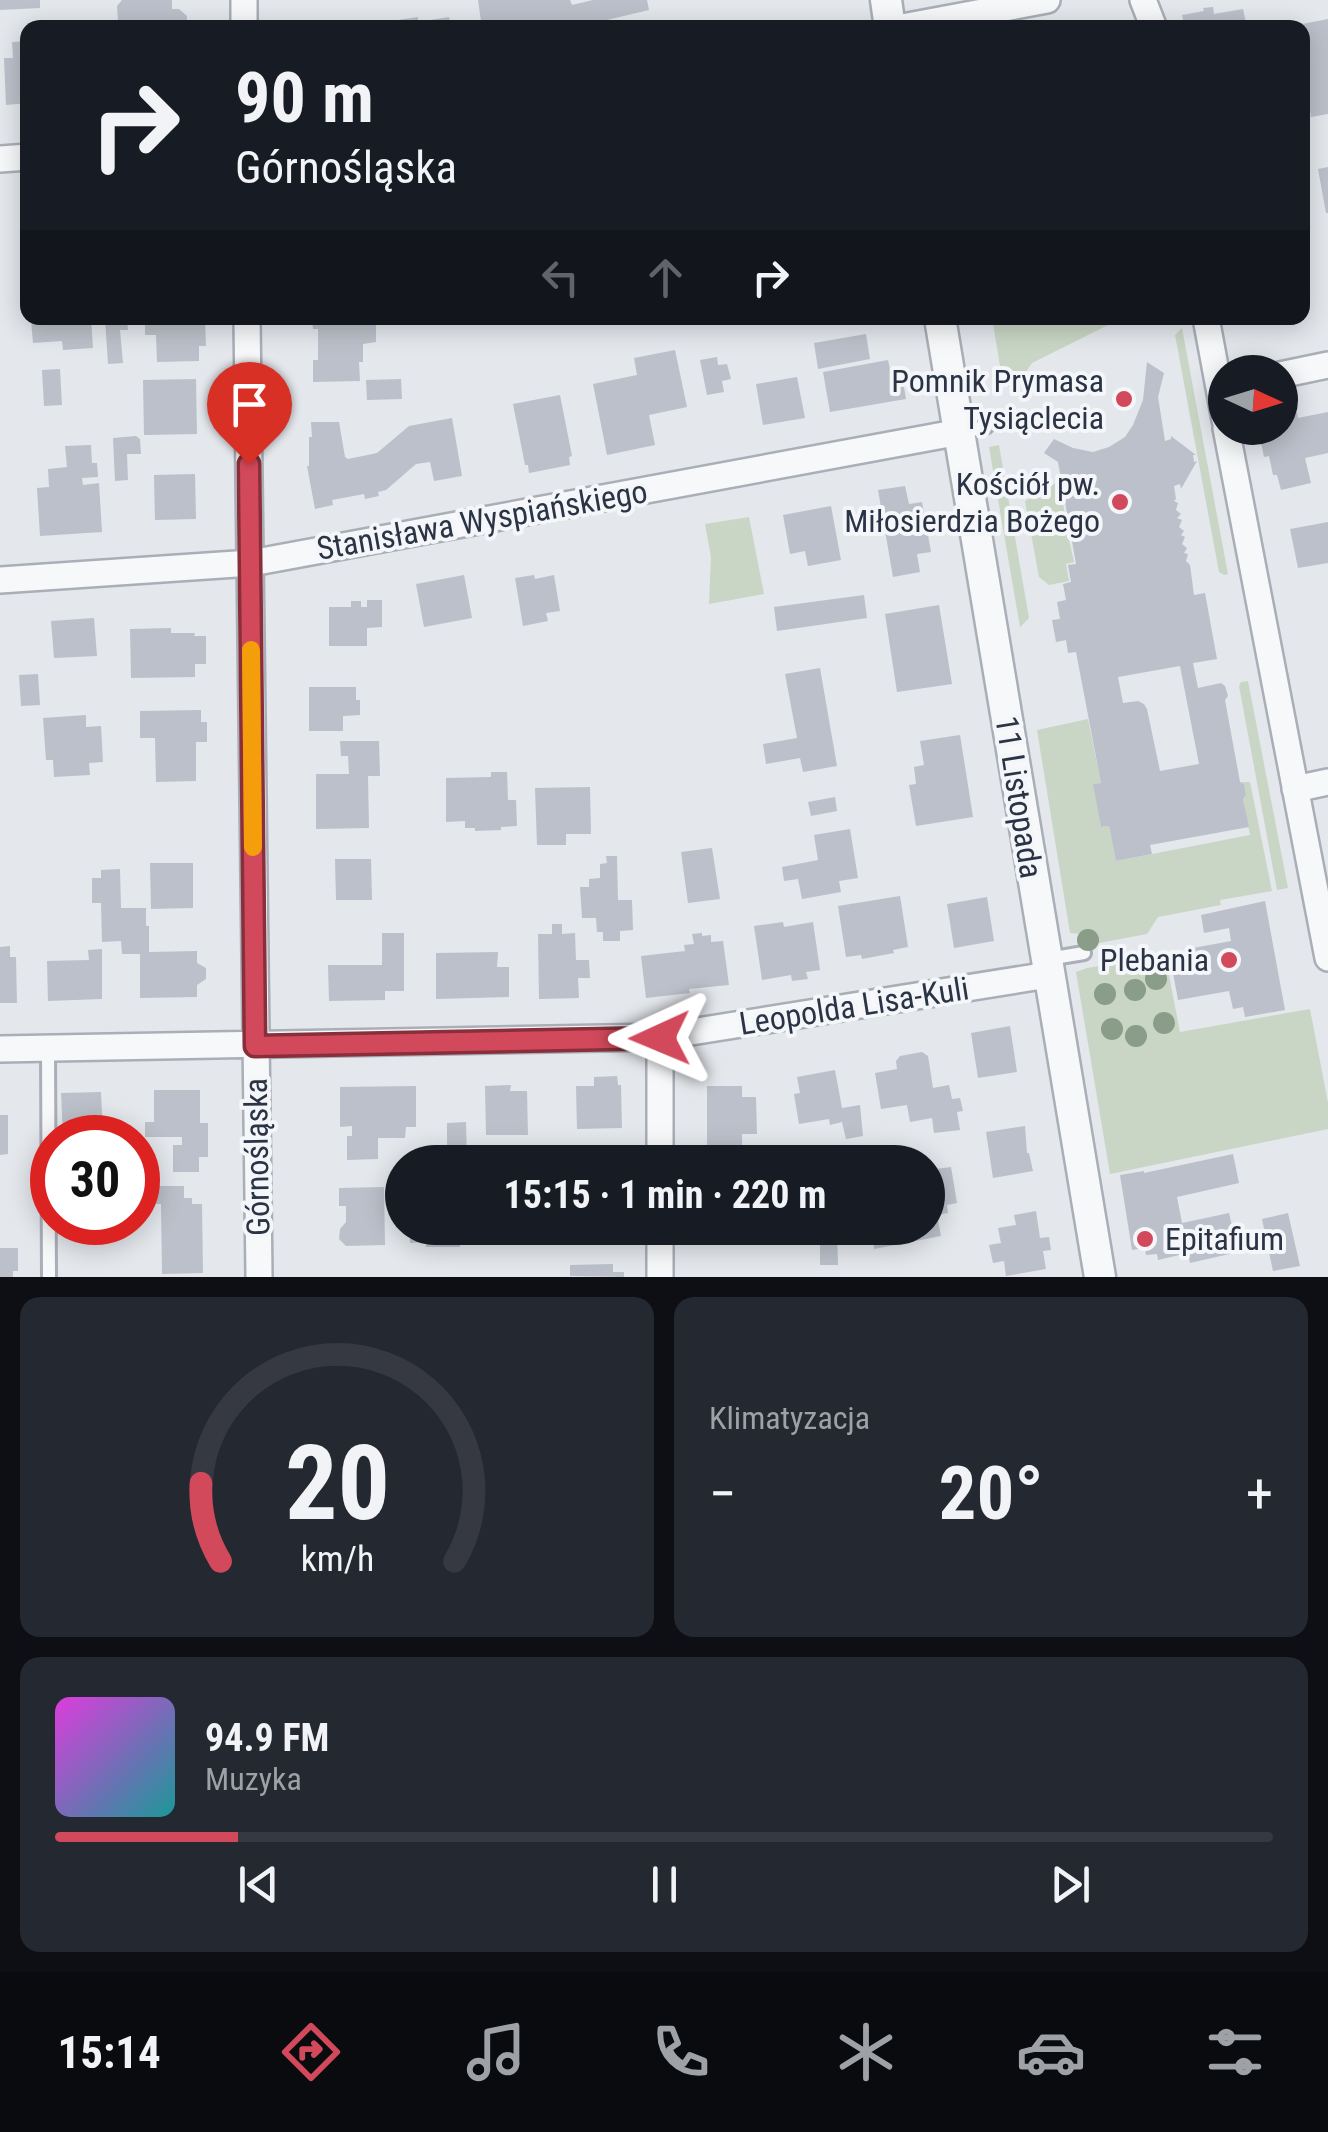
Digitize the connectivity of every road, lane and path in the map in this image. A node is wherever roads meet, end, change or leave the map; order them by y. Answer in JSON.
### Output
{"nodes":[{"id":1,"x":1046,"y":0,"type":"edge"},
{"id":2,"x":937,"y":20,"type":"edge"},
{"id":3,"x":246,"y":325,"type":"edge"},
{"id":4,"x":942,"y":325,"type":"edge"},
{"id":5,"x":1208,"y":325,"type":"edge"},
{"id":6,"x":1215,"y":355,"type":"edge"},
{"id":7,"x":1328,"y":365,"type":"edge"},
{"id":8,"x":1298,"y":371,"type":"edge"},
{"id":9,"x":973,"y":430,"type":"junction"},
{"id":10,"x":1230,"y":445,"type":"edge"},
{"id":11,"x":250,"y":563,"type":"junction"},
{"id":12,"x":0,"y":580,"type":"edge"},
{"id":13,"x":1328,"y":782,"type":"edge"},
{"id":14,"x":1294,"y":789,"type":"junction"},
{"id":15,"x":1084,"y":953,"type":"dead end"},
{"id":16,"x":1328,"y":958,"type":"edge"},
{"id":17,"x":1047,"y":967,"type":"junction"},
{"id":18,"x":660,"y":1038,"type":"junction"},
{"id":19,"x":255,"y":1046,"type":"junction"},
{"id":20,"x":48,"y":1048,"type":"junction"},
{"id":21,"x":0,"y":1049,"type":"edge"},
{"id":22,"x":660,"y":1145,"type":"edge"},
{"id":23,"x":660,"y":1245,"type":"edge"},
{"id":24,"x":49,"y":1277,"type":"edge"},
{"id":25,"x":259,"y":1277,"type":"edge"},
{"id":26,"x":660,"y":1277,"type":"edge"},
{"id":27,"x":1100,"y":1277,"type":"edge"}],
"edges":[{"from":1,"to":2,"type":"street"},
{"from":3,"to":11,"type":"street","name":"Górnośląska"},
{"from":4,"to":9,"type":"street","name":"11 Listopada"},
{"from":5,"to":6,"type":"street"},
{"from":7,"to":8,"type":"street"},
{"from":9,"to":11,"type":"street","name":"Stanisława Wyspiańskiego"},
{"from":9,"to":17,"type":"street","name":"11 Listopada"},
{"from":10,"to":14,"type":"street"},
{"from":11,"to":12,"type":"street","name":"Stanisława Wyspiańskiego"},
{"from":11,"to":19,"type":"street","name":"Górnośląska"},
{"from":13,"to":14,"type":"street"},
{"from":14,"to":16,"type":"street"},
{"from":15,"to":17,"type":"lane"},
{"from":17,"to":18,"type":"street","name":"Leopolda Lisa-Kuli"},
{"from":17,"to":27,"type":"street","name":"11 Listopada"},
{"from":18,"to":19,"type":"street","name":"Leopolda Lisa-Kuli"},
{"from":18,"to":22,"type":"street"},
{"from":19,"to":20,"type":"street","name":"Leopolda Lisa-Kuli"},
{"from":19,"to":25,"type":"street","name":"Górnośląska"},
{"from":20,"to":21,"type":"street","name":"Leopolda Lisa-Kuli"},
{"from":20,"to":24,"type":"lane"},
{"from":23,"to":26,"type":"street"}]}
